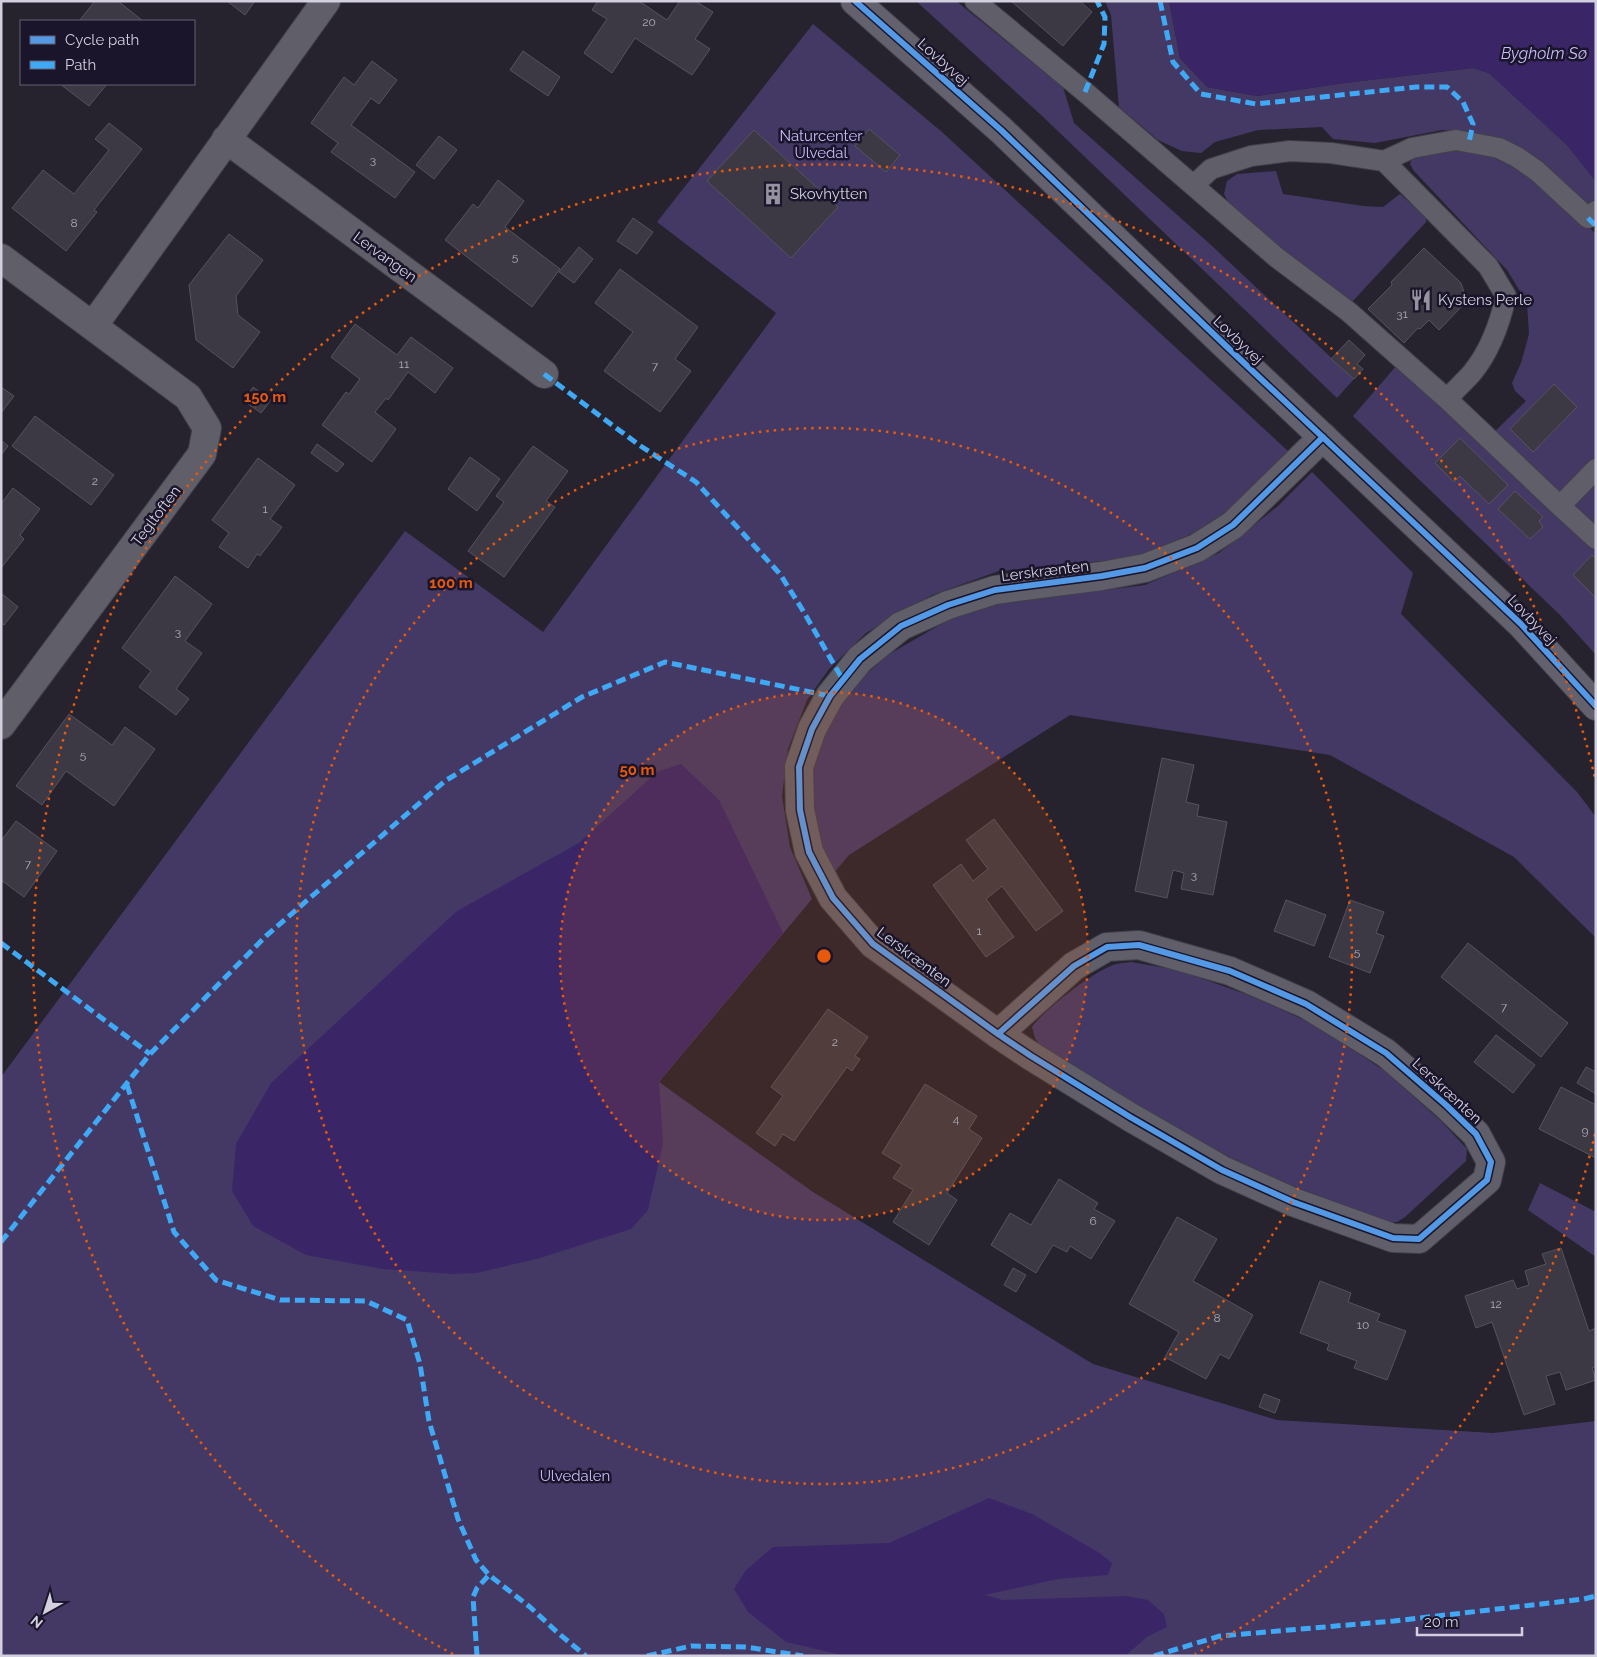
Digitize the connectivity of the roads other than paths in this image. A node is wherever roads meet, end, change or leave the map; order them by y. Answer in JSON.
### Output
{"nodes":[{"id":1,"x":326,"y":1,"type":"edge"},
{"id":2,"x":856,"y":1,"type":"edge"},
{"id":3,"x":975,"y":1,"type":"edge"},
{"id":4,"x":226,"y":139,"type":"junction"},
{"id":5,"x":1384,"y":161,"type":"junction"},
{"id":6,"x":1194,"y":185,"type":"junction"},
{"id":7,"x":1596,"y":210,"type":"edge"},
{"id":8,"x":1,"y":258,"type":"edge"},
{"id":9,"x":93,"y":326,"type":"junction"},
{"id":10,"x":544,"y":374,"type":"dead end"},
{"id":11,"x":1447,"y":399,"type":"junction"},
{"id":12,"x":1322,"y":437,"type":"junction"},
{"id":13,"x":1596,"y":469,"type":"edge"},
{"id":14,"x":1560,"y":506,"type":"junction"},
{"id":15,"x":1596,"y":539,"type":"edge"},
{"id":16,"x":1596,"y":706,"type":"edge"},
{"id":17,"x":1,"y":725,"type":"edge"},
{"id":18,"x":998,"y":1034,"type":"junction"}],
"edges":[{"from":1,"to":4,"type":"street"},
{"from":2,"to":12,"type":"street","name":"Lovbyvej"},
{"from":3,"to":6,"type":"lane"},
{"from":4,"to":9,"type":"street"},
{"from":4,"to":10,"type":"street","name":"Lervangen"},
{"from":5,"to":6,"type":"lane"},
{"from":5,"to":7,"type":"lane"},
{"from":5,"to":11,"type":"lane"},
{"from":6,"to":11,"type":"lane"},
{"from":8,"to":9,"type":"street","name":"Tegltoften"},
{"from":9,"to":17,"type":"street","name":"Tegltoften"},
{"from":11,"to":14,"type":"lane"},
{"from":12,"to":16,"type":"street","name":"Lovbyvej"},
{"from":12,"to":18,"type":"street","name":"Lerskrænten"},
{"from":13,"to":14,"type":"lane"},
{"from":14,"to":15,"type":"lane"},
{"from":18,"to":18,"type":"street","name":"Lerskrænten"}]}
